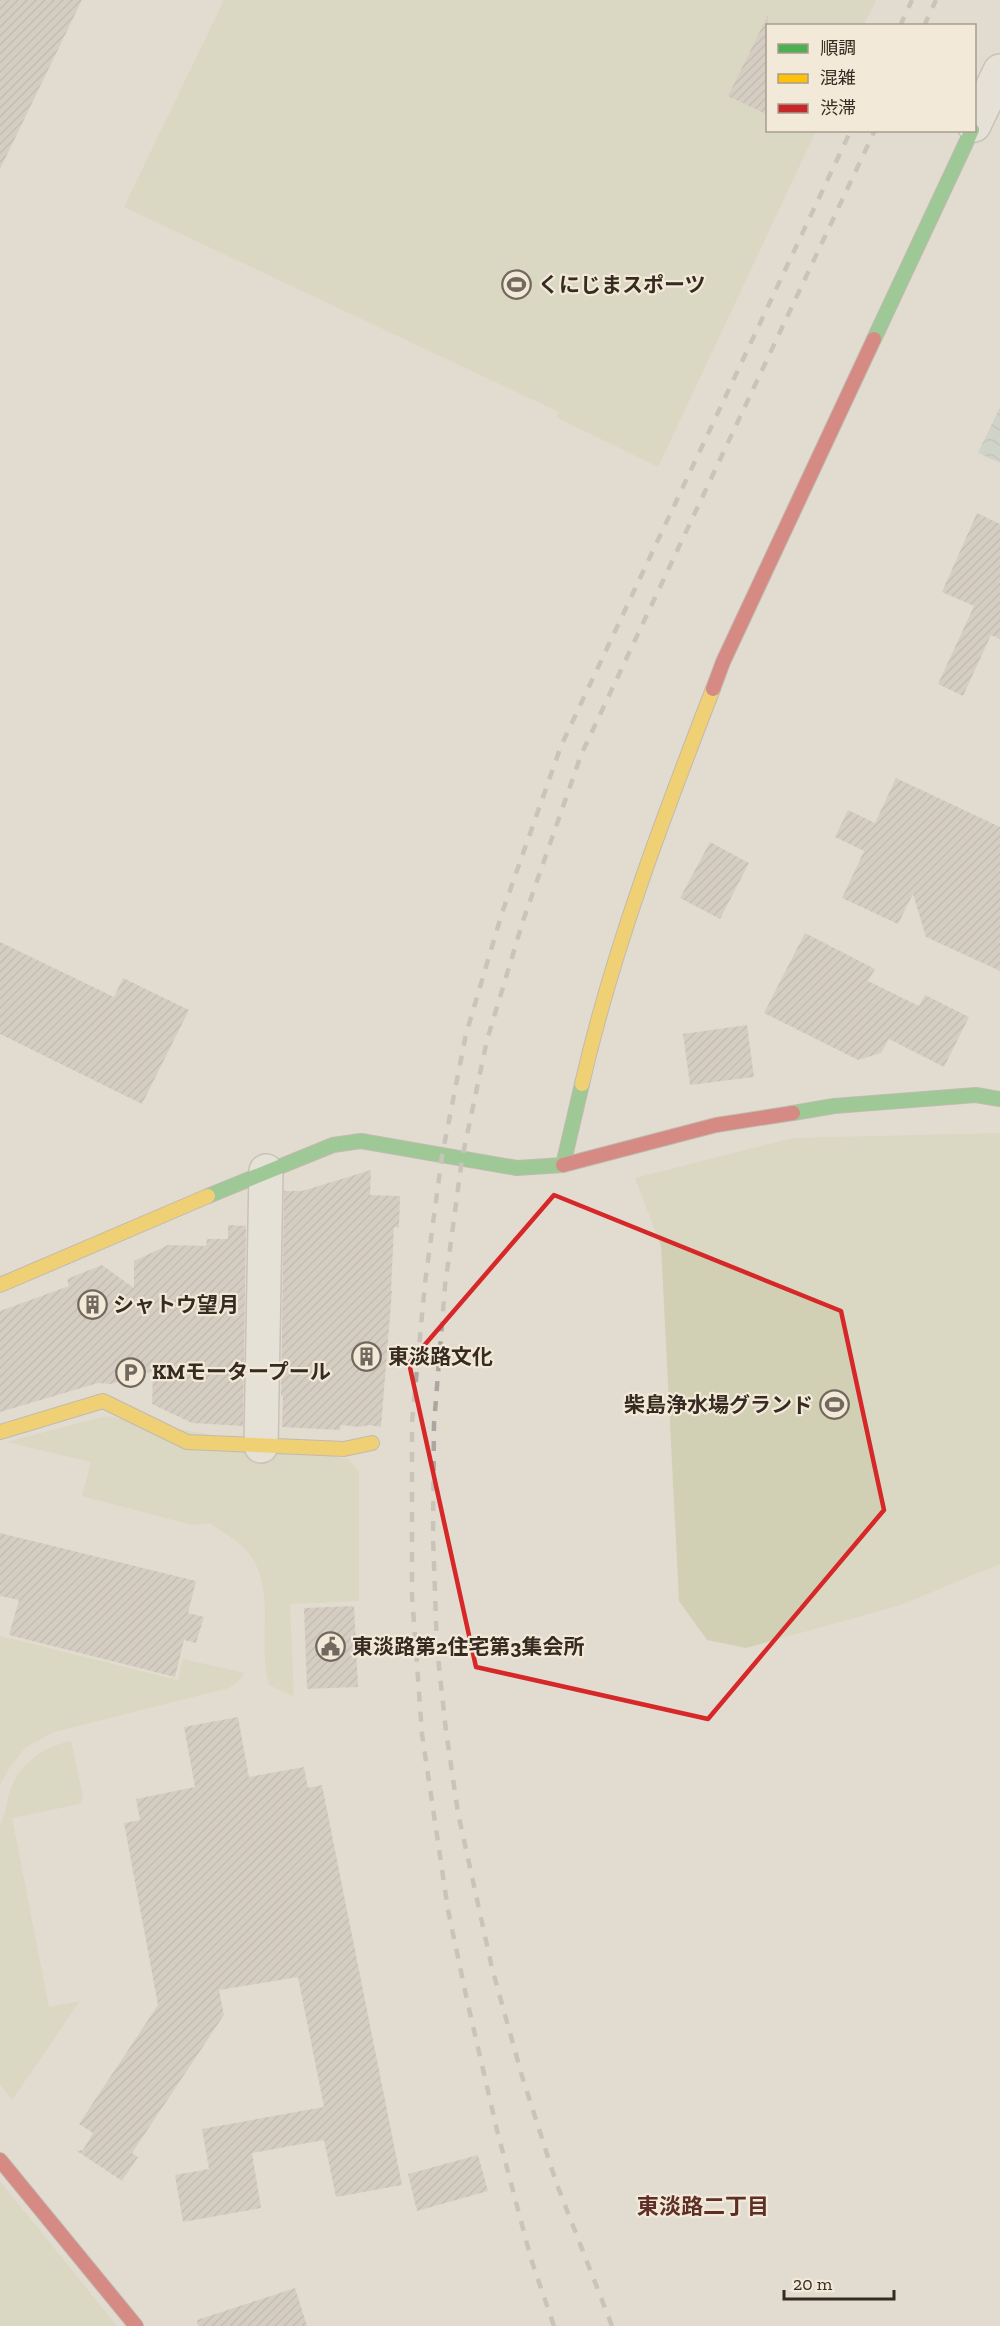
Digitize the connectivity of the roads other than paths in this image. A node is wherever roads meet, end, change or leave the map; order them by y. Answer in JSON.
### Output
{"nodes":[{"id":1,"x":1000,"y":71,"type":"edge"},
{"id":2,"x":976,"y":123,"type":"edge"},
{"id":3,"x":971,"y":132,"type":"edge"},
{"id":4,"x":1000,"y":1099,"type":"edge"},
{"id":5,"x":563,"y":1165,"type":"junction"},
{"id":6,"x":266,"y":1171,"type":"junction"},
{"id":7,"x":0,"y":1285,"type":"edge"},
{"id":8,"x":0,"y":1431,"type":"edge"},
{"id":9,"x":372,"y":1443,"type":"dead end"},
{"id":10,"x":261,"y":1446,"type":"junction"},
{"id":11,"x":0,"y":2160,"type":"edge"},
{"id":12,"x":136,"y":2326,"type":"edge"}],
"edges":[{"from":1,"to":2,"type":"street"},
{"from":3,"to":5,"type":"street"},
{"from":4,"to":5,"type":"street"},
{"from":5,"to":6,"type":"street"},
{"from":6,"to":7,"type":"street"},
{"from":6,"to":10,"type":"street"},
{"from":8,"to":10,"type":"street"},
{"from":9,"to":10,"type":"street"},
{"from":11,"to":12,"type":"street"}]}
